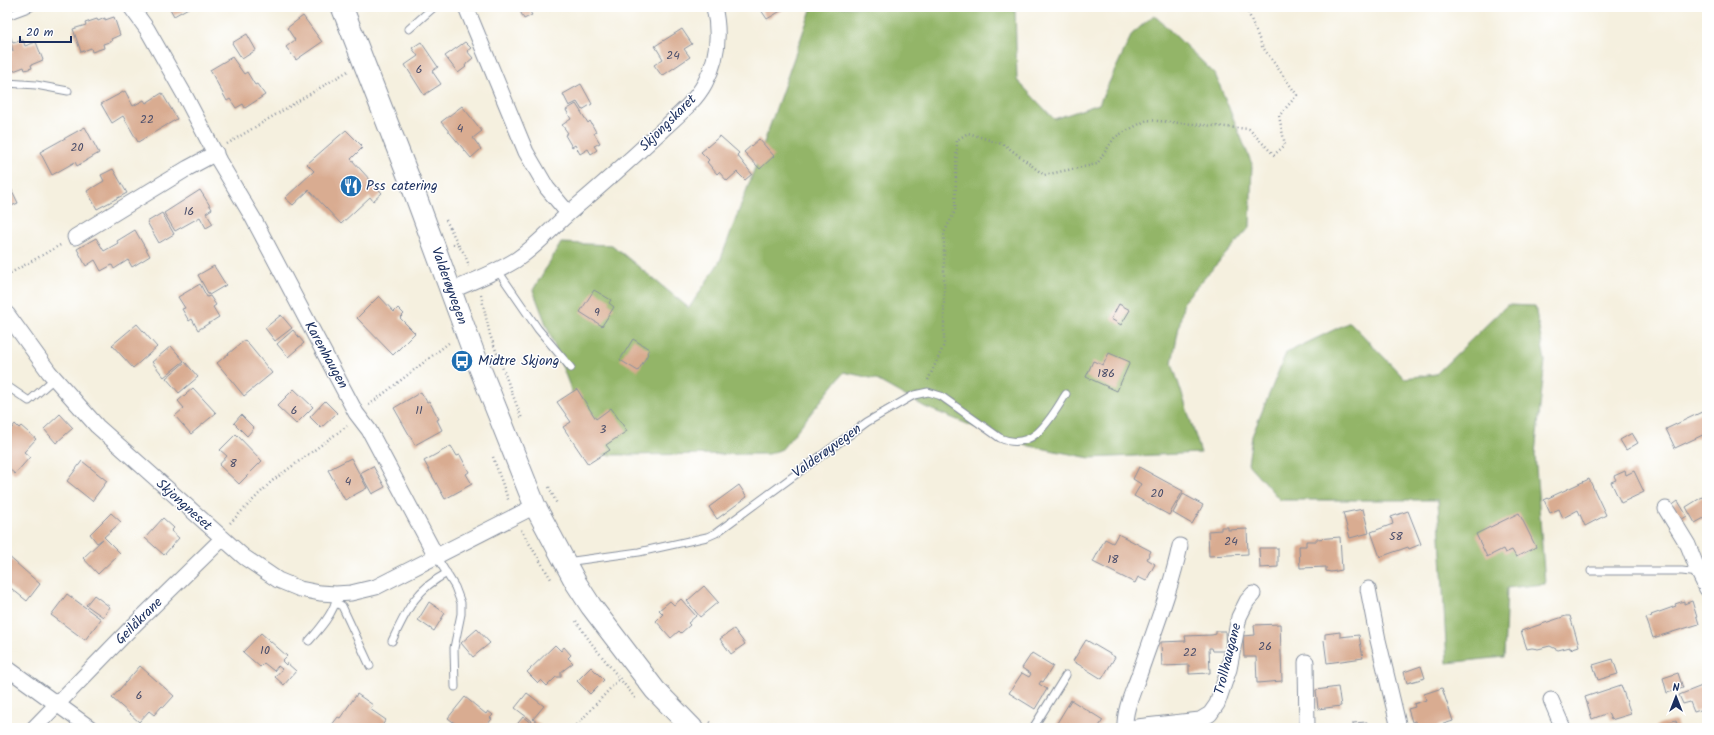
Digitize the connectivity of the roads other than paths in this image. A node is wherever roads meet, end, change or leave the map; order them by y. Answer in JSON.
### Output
{"nodes":[{"id":1,"x":31,"y":7,"type":"edge"},
{"id":2,"x":131,"y":7,"type":"edge"},
{"id":3,"x":342,"y":7,"type":"edge"},
{"id":4,"x":434,"y":7,"type":"edge"},
{"id":5,"x":466,"y":7,"type":"edge"},
{"id":6,"x":714,"y":7,"type":"edge"},
{"id":7,"x":7,"y":16,"type":"edge"},
{"id":8,"x":408,"y":30,"type":"dead end"},
{"id":9,"x":7,"y":83,"type":"edge"},
{"id":10,"x":68,"y":91,"type":"dead end"},
{"id":11,"x":216,"y":153,"type":"junction"},
{"id":12,"x":568,"y":213,"type":"junction"},
{"id":13,"x":75,"y":237,"type":"road end"},
{"id":14,"x":498,"y":271,"type":"junction"},
{"id":15,"x":450,"y":291,"type":"junction"},
{"id":16,"x":7,"y":314,"type":"edge"},
{"id":17,"x":571,"y":368,"type":"dead end"},
{"id":18,"x":56,"y":378,"type":"junction"},
{"id":19,"x":7,"y":386,"type":"edge"},
{"id":20,"x":1066,"y":394,"type":"dead end"},
{"id":21,"x":535,"y":506,"type":"junction"},
{"id":22,"x":1666,"y":509,"type":"dead end"},
{"id":23,"x":220,"y":537,"type":"junction"},
{"id":24,"x":1180,"y":546,"type":"dead end"},
{"id":25,"x":436,"y":556,"type":"junction"},
{"id":26,"x":564,"y":562,"type":"junction"},
{"id":27,"x":1591,"y":571,"type":"dead end"},
{"id":28,"x":447,"y":573,"type":"junction"},
{"id":29,"x":1699,"y":573,"type":"junction"},
{"id":30,"x":1368,"y":589,"type":"dead end"},
{"id":31,"x":1707,"y":589,"type":"edge"},
{"id":32,"x":1253,"y":594,"type":"dead end"},
{"id":33,"x":336,"y":599,"type":"junction"},
{"id":34,"x":309,"y":641,"type":"dead end"},
{"id":35,"x":392,"y":641,"type":"dead end"},
{"id":36,"x":1306,"y":662,"type":"dead end"},
{"id":37,"x":370,"y":666,"type":"dead end"},
{"id":38,"x":7,"y":668,"type":"edge"},
{"id":39,"x":1066,"y":675,"type":"dead end"},
{"id":40,"x":455,"y":686,"type":"dead end"},
{"id":41,"x":1551,"y":700,"type":"dead end"},
{"id":42,"x":58,"y":705,"type":"junction"},
{"id":43,"x":699,"y":723,"type":"edge"},
{"id":44,"x":34,"y":728,"type":"edge"},
{"id":45,"x":90,"y":728,"type":"edge"},
{"id":46,"x":1033,"y":728,"type":"edge"},
{"id":47,"x":1125,"y":728,"type":"edge"},
{"id":48,"x":1128,"y":728,"type":"edge"},
{"id":49,"x":1307,"y":728,"type":"edge"},
{"id":50,"x":1398,"y":728,"type":"edge"},
{"id":51,"x":1563,"y":728,"type":"edge"}],
"edges":[{"from":1,"to":7,"type":"lane"},
{"from":2,"to":11,"type":"street","name":"Karenhaugen"},
{"from":3,"to":15,"type":"main road","name":"Valderøyvegen"},
{"from":4,"to":8,"type":"lane"},
{"from":5,"to":12,"type":"street"},
{"from":6,"to":12,"type":"street","name":"Skjongskaret"},
{"from":9,"to":10,"type":"lane"},
{"from":11,"to":13,"type":"street"},
{"from":11,"to":25,"type":"street","name":"Karenhaugen"},
{"from":12,"to":14,"type":"street","name":"Skjongskaret"},
{"from":14,"to":15,"type":"street","name":"Skjongskaret"},
{"from":14,"to":17,"type":"lane"},
{"from":15,"to":21,"type":"main road","name":"Valderøyvegen"},
{"from":16,"to":18,"type":"street","name":"Skjongneset"},
{"from":18,"to":19,"type":"lane"},
{"from":18,"to":23,"type":"street","name":"Skjongneset"},
{"from":20,"to":26,"type":"lane","name":"Valderøyvegen"},
{"from":21,"to":25,"type":"street","name":"Skjongneset"},
{"from":21,"to":26,"type":"main road","name":"Valderøyvegen"},
{"from":22,"to":29,"type":"street"},
{"from":23,"to":33,"type":"street","name":"Skjongneset"},
{"from":23,"to":42,"type":"street","name":"Geilåkrane"},
{"from":24,"to":47,"type":"street"},
{"from":25,"to":28,"type":"lane"},
{"from":25,"to":33,"type":"street","name":"Skjongneset"},
{"from":26,"to":43,"type":"main road","name":"Valderøyvegen"},
{"from":27,"to":29,"type":"lane"},
{"from":28,"to":35,"type":"lane"},
{"from":28,"to":40,"type":"lane"},
{"from":29,"to":31,"type":"street"},
{"from":30,"to":50,"type":"street"},
{"from":32,"to":48,"type":"street","name":"Trollhaugane"},
{"from":33,"to":34,"type":"lane"},
{"from":33,"to":37,"type":"lane"},
{"from":36,"to":49,"type":"street"},
{"from":38,"to":42,"type":"street"},
{"from":39,"to":46,"type":"lane"},
{"from":41,"to":51,"type":"street"},
{"from":42,"to":44,"type":"street","name":"Geilåkrane"},
{"from":42,"to":45,"type":"street"}]}
